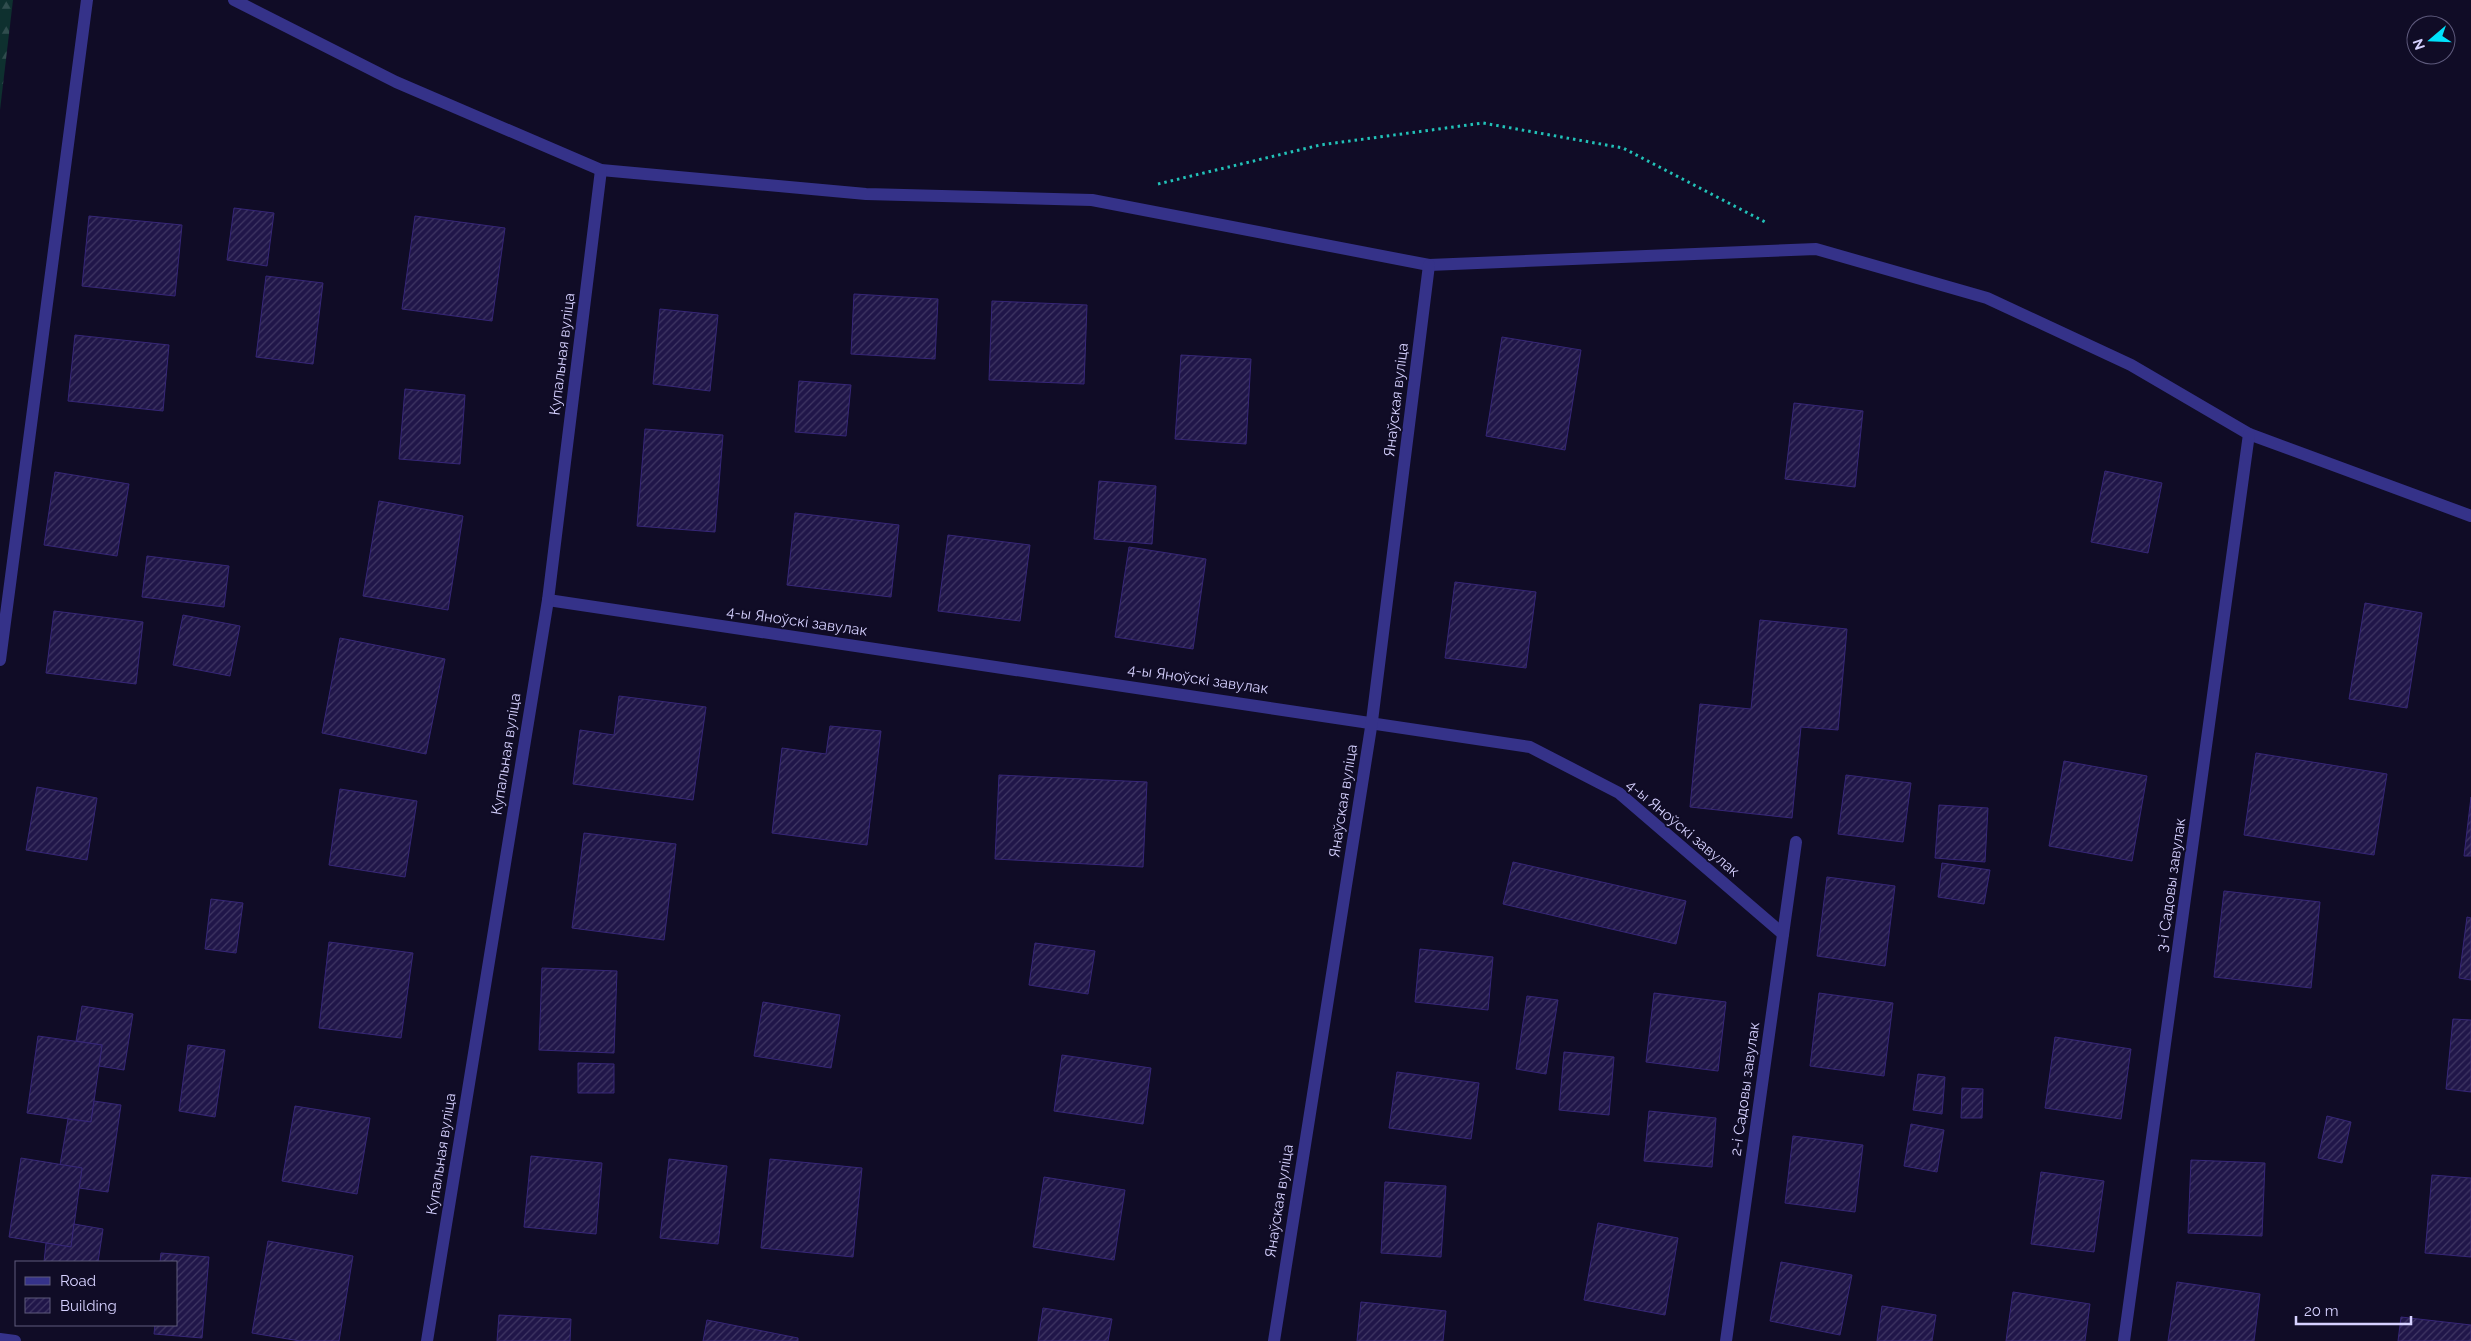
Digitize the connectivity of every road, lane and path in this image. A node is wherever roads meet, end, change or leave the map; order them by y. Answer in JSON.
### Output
{"nodes":[{"id":1,"x":87,"y":0,"type":"edge"},
{"id":2,"x":234,"y":0,"type":"edge"},
{"id":3,"x":601,"y":170,"type":"junction"},
{"id":4,"x":1149,"y":186,"type":"dead end"},
{"id":5,"x":1772,"y":226,"type":"dead end"},
{"id":6,"x":1429,"y":265,"type":"junction"},
{"id":7,"x":2249,"y":434,"type":"junction"},
{"id":8,"x":2471,"y":516,"type":"edge"},
{"id":9,"x":548,"y":600,"type":"junction"},
{"id":10,"x":0,"y":660,"type":"edge"},
{"id":11,"x":1372,"y":721,"type":"junction"},
{"id":12,"x":1796,"y":842,"type":"dead end"},
{"id":13,"x":1783,"y":934,"type":"junction"},
{"id":14,"x":0,"y":1339,"type":"edge"},
{"id":15,"x":15,"y":1341,"type":"edge"},
{"id":16,"x":428,"y":1341,"type":"edge"},
{"id":17,"x":1274,"y":1341,"type":"edge"},
{"id":18,"x":1726,"y":1341,"type":"edge"},
{"id":19,"x":2124,"y":1341,"type":"edge"}],
"edges":[{"from":1,"to":10,"type":"street"},
{"from":2,"to":3,"type":"street"},
{"from":3,"to":6,"type":"street"},
{"from":3,"to":9,"type":"street","name":"Купальная вуліца"},
{"from":4,"to":5,"type":"path"},
{"from":6,"to":7,"type":"street"},
{"from":6,"to":11,"type":"street","name":"Янаўская вуліца"},
{"from":7,"to":8,"type":"street"},
{"from":7,"to":19,"type":"street","name":"3-і Садовы завулак"},
{"from":9,"to":11,"type":"street","name":"4-ы Яноўскі завулак"},
{"from":9,"to":16,"type":"street","name":"Купальная вуліца"},
{"from":11,"to":13,"type":"street","name":"4-ы Яноўскі завулак"},
{"from":11,"to":17,"type":"street","name":"Янаўская вуліца"},
{"from":12,"to":13,"type":"street","name":"2-і Садовы завулак"},
{"from":13,"to":18,"type":"street","name":"2-і Садовы завулак"},
{"from":14,"to":15,"type":"street"}]}
